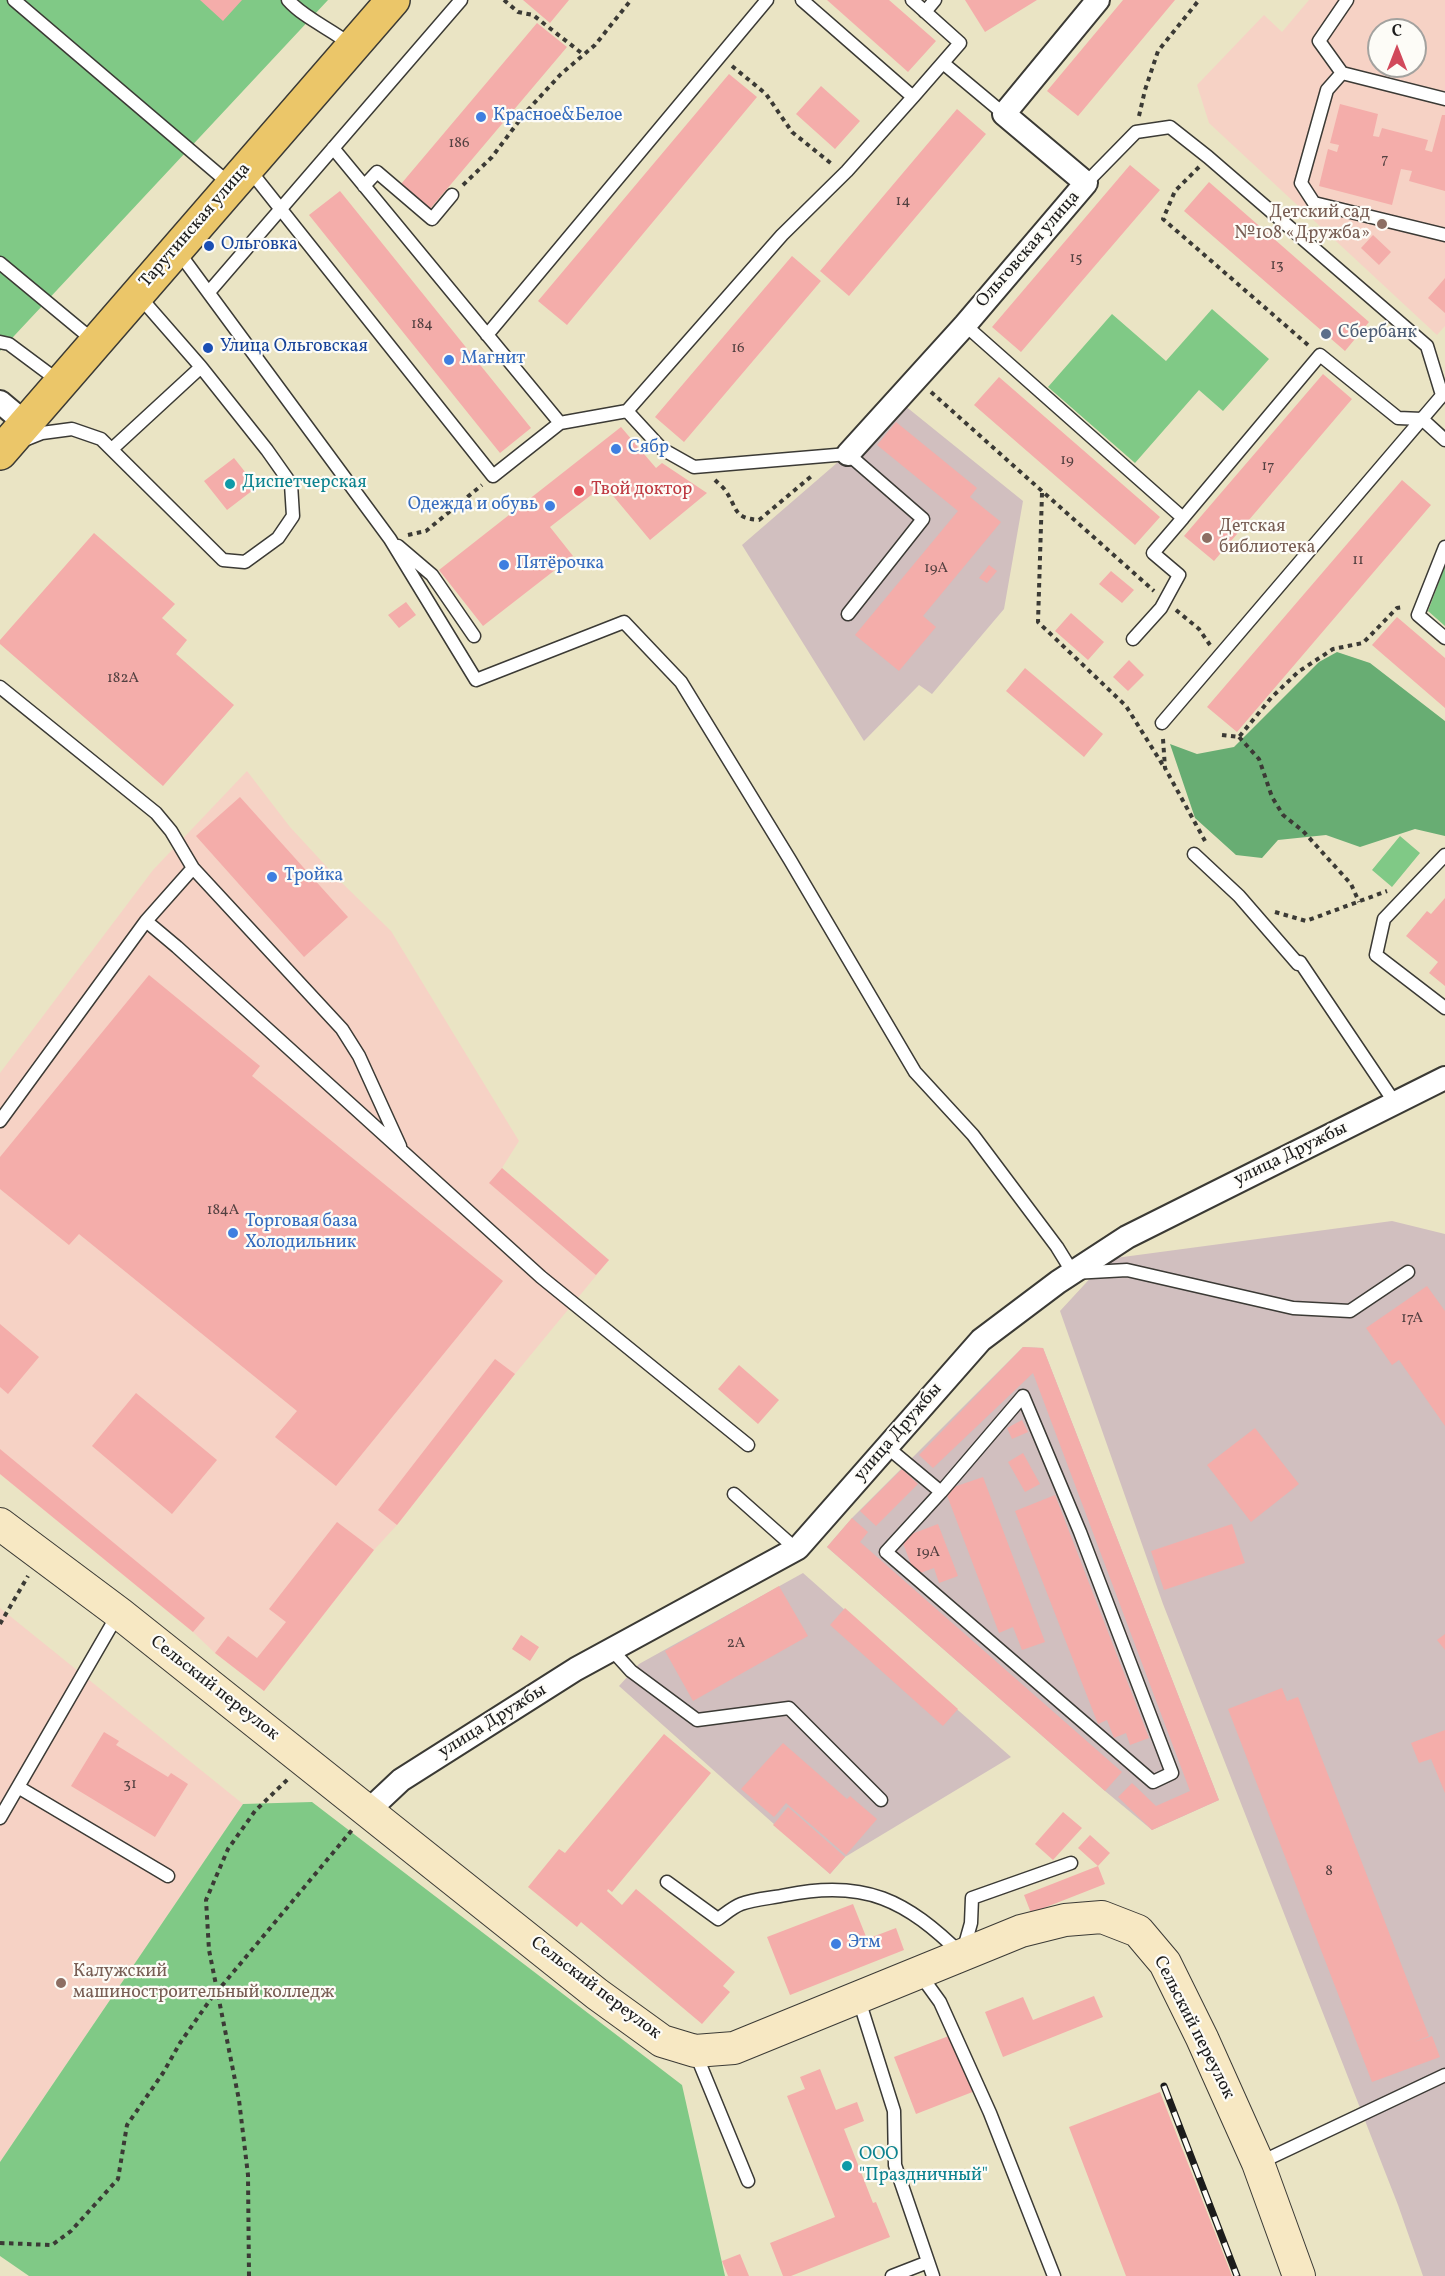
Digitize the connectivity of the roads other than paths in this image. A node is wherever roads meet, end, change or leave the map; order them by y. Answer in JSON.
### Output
{"nodes":[{"id":1,"x":14,"y":0,"type":"edge"},
{"id":2,"x":288,"y":0,"type":"edge"},
{"id":3,"x":393,"y":0,"type":"edge"},
{"id":4,"x":461,"y":0,"type":"edge"},
{"id":5,"x":767,"y":0,"type":"edge"},
{"id":6,"x":802,"y":0,"type":"edge"},
{"id":7,"x":912,"y":0,"type":"edge"},
{"id":8,"x":935,"y":0,"type":"edge"},
{"id":9,"x":1098,"y":0,"type":"edge"},
{"id":10,"x":1347,"y":0,"type":"edge"},
{"id":11,"x":925,"y":12,"type":"junction"},
{"id":12,"x":353,"y":46,"type":"junction"},
{"id":13,"x":943,"y":63,"type":"junction"},
{"id":14,"x":1342,"y":74,"type":"junction"},
{"id":15,"x":913,"y":97,"type":"junction"},
{"id":16,"x":1445,"y":99,"type":"edge"},
{"id":17,"x":1004,"y":114,"type":"junction"},
{"id":18,"x":333,"y":148,"type":"junction"},
{"id":19,"x":239,"y":177,"type":"junction"},
{"id":20,"x":1086,"y":183,"type":"junction"},
{"id":21,"x":364,"y":186,"type":"junction"},
{"id":22,"x":452,"y":195,"type":"road end"},
{"id":23,"x":280,"y":209,"type":"junction"},
{"id":24,"x":1445,"y":236,"type":"edge"},
{"id":25,"x":177,"y":249,"type":"junction"},
{"id":26,"x":0,"y":263,"type":"edge"},
{"id":27,"x":208,"y":292,"type":"junction"},
{"id":28,"x":137,"y":294,"type":"junction"},
{"id":29,"x":965,"y":325,"type":"junction"},
{"id":30,"x":487,"y":335,"type":"junction"},
{"id":31,"x":0,"y":342,"type":"edge"},
{"id":32,"x":95,"y":342,"type":"junction"},
{"id":33,"x":201,"y":367,"type":"junction"},
{"id":34,"x":60,"y":382,"type":"junction"},
{"id":35,"x":1444,"y":394,"type":"edge"},
{"id":36,"x":0,"y":402,"type":"edge"},
{"id":37,"x":627,"y":411,"type":"junction"},
{"id":38,"x":1422,"y":419,"type":"junction"},
{"id":39,"x":560,"y":423,"type":"junction"},
{"id":40,"x":1445,"y":440,"type":"edge"},
{"id":41,"x":10,"y":441,"type":"edge"},
{"id":42,"x":112,"y":449,"type":"junction"},
{"id":43,"x":842,"y":455,"type":"junction"},
{"id":44,"x":1183,"y":518,"type":"junction"},
{"id":45,"x":390,"y":539,"type":"junction"},
{"id":46,"x":1445,"y":547,"type":"edge"},
{"id":47,"x":848,"y":614,"type":"dead end"},
{"id":48,"x":474,"y":636,"type":"dead end"},
{"id":49,"x":1445,"y":638,"type":"edge"},
{"id":50,"x":1133,"y":639,"type":"dead end"},
{"id":51,"x":0,"y":687,"type":"edge"},
{"id":52,"x":1162,"y":723,"type":"road end"},
{"id":53,"x":1194,"y":854,"type":"dead end"},
{"id":54,"x":1445,"y":855,"type":"edge"},
{"id":55,"x":193,"y":868,"type":"junction"},
{"id":56,"x":146,"y":921,"type":"junction"},
{"id":57,"x":1445,"y":1008,"type":"edge"},
{"id":58,"x":1445,"y":1078,"type":"edge"},
{"id":59,"x":1395,"y":1103,"type":"junction"},
{"id":60,"x":0,"y":1121,"type":"edge"},
{"id":61,"x":403,"y":1151,"type":"junction"},
{"id":62,"x":1408,"y":1272,"type":"dead end"},
{"id":63,"x":1073,"y":1273,"type":"junction"},
{"id":64,"x":748,"y":1445,"type":"dead end"},
{"id":65,"x":887,"y":1447,"type":"junction"},
{"id":66,"x":941,"y":1492,"type":"junction"},
{"id":67,"x":734,"y":1494,"type":"dead end"},
{"id":68,"x":0,"y":1524,"type":"edge"},
{"id":69,"x":796,"y":1549,"type":"junction"},
{"id":70,"x":118,"y":1613,"type":"junction"},
{"id":71,"x":611,"y":1649,"type":"junction"},
{"id":72,"x":18,"y":1787,"type":"junction"},
{"id":73,"x":880,"y":1800,"type":"dead end"},
{"id":74,"x":368,"y":1811,"type":"junction"},
{"id":75,"x":0,"y":1818,"type":"edge"},
{"id":76,"x":1071,"y":1863,"type":"dead end"},
{"id":77,"x":168,"y":1876,"type":"dead end"},
{"id":78,"x":668,"y":1882,"type":"dead end"},
{"id":79,"x":962,"y":1955,"type":"junction"},
{"id":80,"x":919,"y":1972,"type":"junction"},
{"id":81,"x":858,"y":1996,"type":"junction"},
{"id":82,"x":695,"y":2051,"type":"junction"},
{"id":83,"x":1445,"y":2075,"type":"edge"},
{"id":84,"x":1258,"y":2163,"type":"junction"},
{"id":85,"x":748,"y":2181,"type":"dead end"},
{"id":86,"x":928,"y":2262,"type":"junction"},
{"id":87,"x":892,"y":2276,"type":"edge"},
{"id":88,"x":933,"y":2276,"type":"edge"},
{"id":89,"x":1054,"y":2276,"type":"edge"},
{"id":90,"x":1299,"y":2276,"type":"edge"}],
"edges":[{"from":1,"to":19,"type":"lane"},
{"from":2,"to":12,"type":"lane"},
{"from":3,"to":12,"type":"main road","name":"Тарутинская улица"},
{"from":4,"to":18,"type":"lane"},
{"from":5,"to":30,"type":"lane"},
{"from":6,"to":15,"type":"lane"},
{"from":7,"to":11,"type":"lane"},
{"from":8,"to":11,"type":"lane"},
{"from":9,"to":17,"type":"street"},
{"from":10,"to":14,"type":"lane"},
{"from":11,"to":13,"type":"lane"},
{"from":12,"to":19,"type":"main road","name":"Тарутинская улица"},
{"from":13,"to":15,"type":"lane"},
{"from":13,"to":17,"type":"lane"},
{"from":14,"to":16,"type":"lane"},
{"from":14,"to":24,"type":"lane"},
{"from":15,"to":37,"type":"lane"},
{"from":17,"to":20,"type":"street","name":"Ольговская улица"},
{"from":18,"to":21,"type":"lane"},
{"from":18,"to":23,"type":"lane"},
{"from":19,"to":23,"type":"lane"},
{"from":19,"to":25,"type":"main road","name":"Тарутинская улица"},
{"from":20,"to":29,"type":"street","name":"Ольговская улица"},
{"from":20,"to":35,"type":"lane"},
{"from":21,"to":22,"type":"lane"},
{"from":21,"to":30,"type":"lane"},
{"from":23,"to":27,"type":"lane"},
{"from":23,"to":39,"type":"lane"},
{"from":25,"to":27,"type":"lane"},
{"from":25,"to":28,"type":"main road","name":"Тарутинская улица"},
{"from":26,"to":32,"type":"lane"},
{"from":27,"to":45,"type":"lane"},
{"from":28,"to":32,"type":"main road","name":"Тарутинская улица"},
{"from":28,"to":33,"type":"lane"},
{"from":29,"to":43,"type":"street","name":"Ольговская улица"},
{"from":29,"to":44,"type":"lane"},
{"from":30,"to":39,"type":"lane"},
{"from":31,"to":34,"type":"lane"},
{"from":32,"to":34,"type":"main road","name":"Тарутинская улица"},
{"from":33,"to":42,"type":"lane"},
{"from":33,"to":42,"type":"lane"},
{"from":34,"to":41,"type":"main road","name":"Тарутинская улица"},
{"from":35,"to":38,"type":"lane"},
{"from":36,"to":41,"type":"street"},
{"from":37,"to":39,"type":"lane"},
{"from":37,"to":43,"type":"lane"},
{"from":38,"to":40,"type":"lane"},
{"from":38,"to":44,"type":"lane"},
{"from":38,"to":52,"type":"lane"},
{"from":41,"to":42,"type":"lane"},
{"from":43,"to":47,"type":"lane"},
{"from":44,"to":50,"type":"lane"},
{"from":45,"to":48,"type":"lane"},
{"from":45,"to":63,"type":"lane"},
{"from":46,"to":49,"type":"lane"},
{"from":51,"to":55,"type":"lane"},
{"from":53,"to":59,"type":"lane"},
{"from":54,"to":57,"type":"lane"},
{"from":55,"to":56,"type":"lane"},
{"from":55,"to":61,"type":"lane"},
{"from":56,"to":60,"type":"lane"},
{"from":56,"to":61,"type":"lane"},
{"from":58,"to":59,"type":"street","name":"улица Дружбы"},
{"from":59,"to":63,"type":"street","name":"улица Дружбы"},
{"from":61,"to":64,"type":"lane"},
{"from":62,"to":63,"type":"lane"},
{"from":63,"to":65,"type":"street","name":"улица Дружбы"},
{"from":65,"to":66,"type":"lane"},
{"from":65,"to":69,"type":"street","name":"улица Дружбы"},
{"from":66,"to":66,"type":"lane"},
{"from":67,"to":69,"type":"lane"},
{"from":68,"to":70,"type":"street","name":"Сельский переулок"},
{"from":69,"to":71,"type":"street","name":"улица Дружбы"},
{"from":70,"to":72,"type":"lane"},
{"from":70,"to":74,"type":"street","name":"Сельский переулок"},
{"from":71,"to":73,"type":"lane"},
{"from":71,"to":74,"type":"street","name":"улица Дружбы"},
{"from":72,"to":75,"type":"lane"},
{"from":72,"to":77,"type":"lane"},
{"from":74,"to":82,"type":"street","name":"Сельский переулок"},
{"from":76,"to":79,"type":"lane"},
{"from":78,"to":79,"type":"lane"},
{"from":79,"to":80,"type":"street","name":"Сельский переулок"},
{"from":79,"to":84,"type":"street","name":"Сельский переулок"},
{"from":80,"to":81,"type":"street","name":"Сельский переулок"},
{"from":80,"to":89,"type":"lane"},
{"from":81,"to":82,"type":"street","name":"Сельский переулок"},
{"from":81,"to":86,"type":"lane"},
{"from":82,"to":85,"type":"lane"},
{"from":83,"to":84,"type":"lane"},
{"from":84,"to":90,"type":"street","name":"Сельский переулок"},
{"from":86,"to":87,"type":"lane"},
{"from":86,"to":88,"type":"lane"}]}
